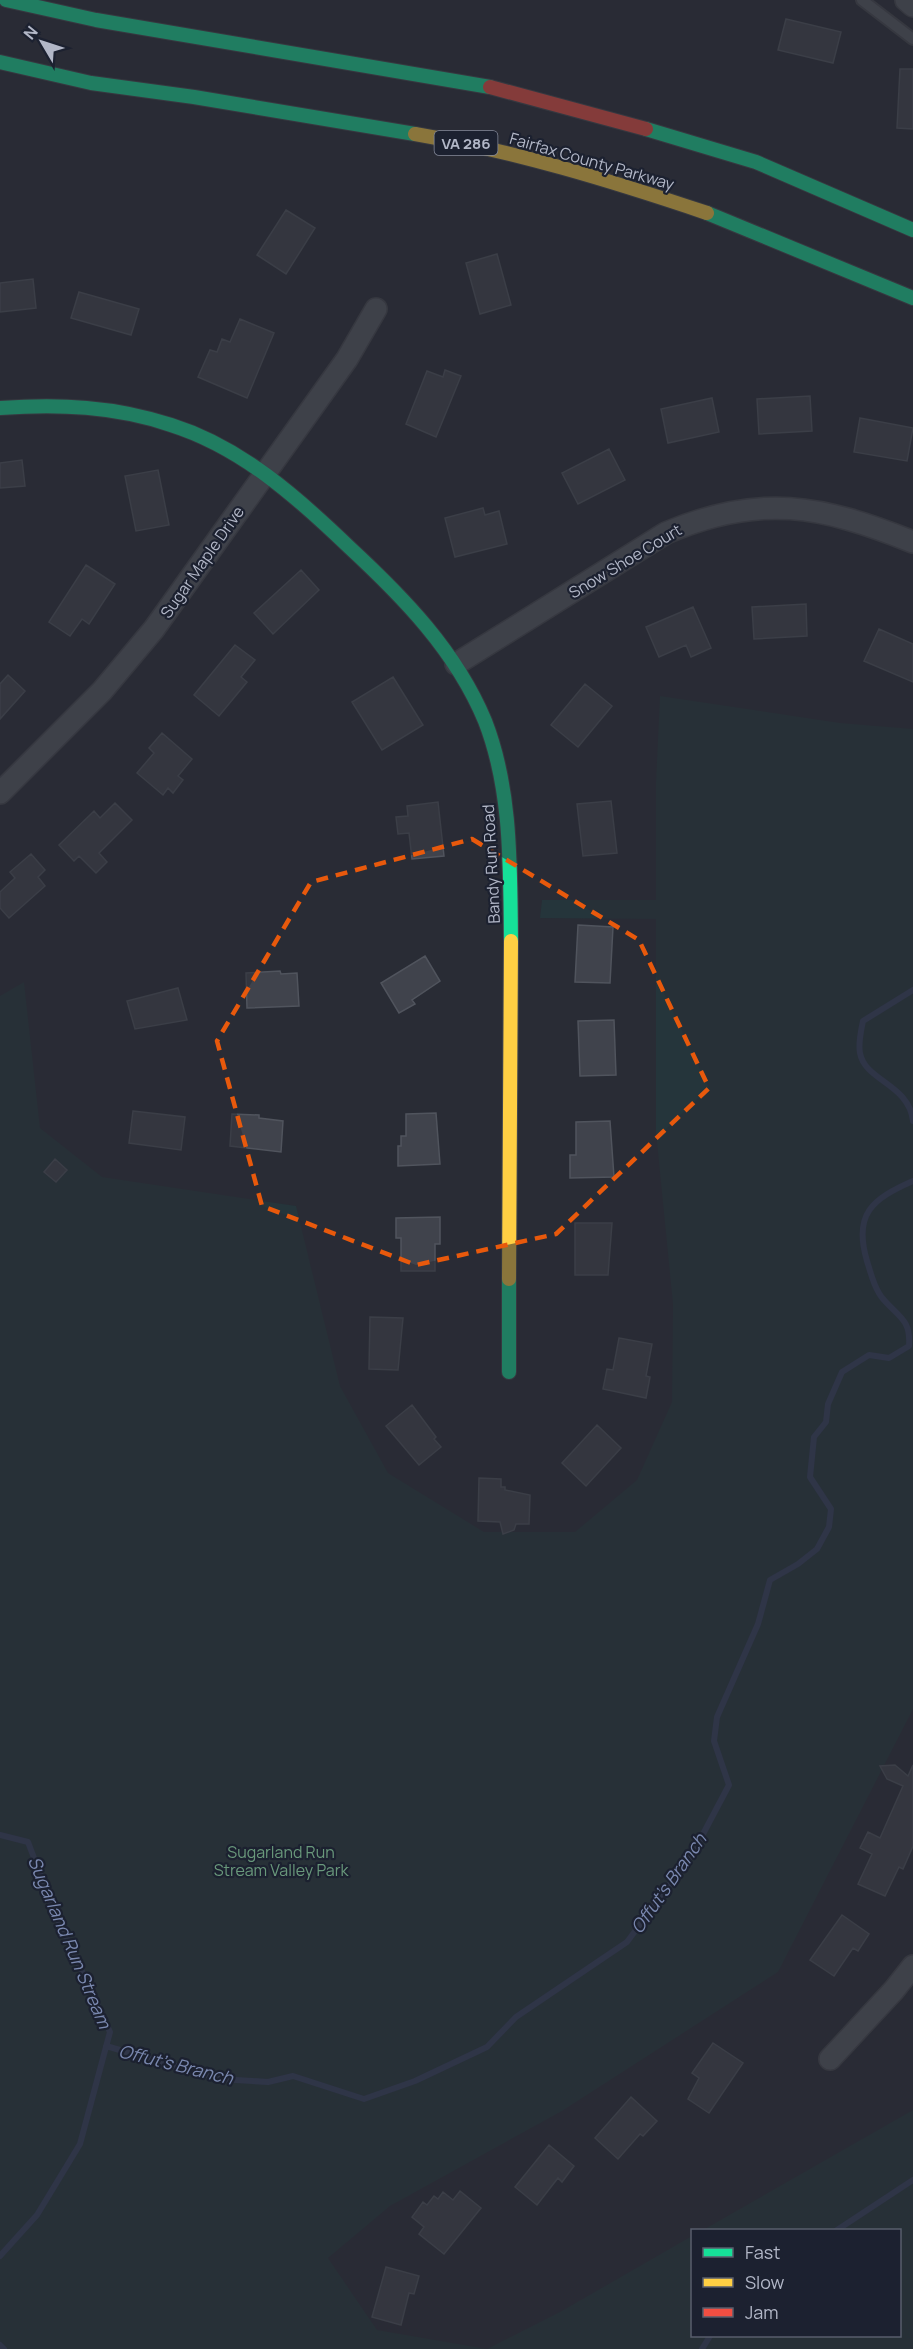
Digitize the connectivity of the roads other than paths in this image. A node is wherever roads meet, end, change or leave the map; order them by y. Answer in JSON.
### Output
{"nodes":[{"id":1,"x":6,"y":0,"type":"edge"},
{"id":2,"x":862,"y":0,"type":"edge"},
{"id":3,"x":906,"y":0,"type":"edge"},
{"id":4,"x":913,"y":6,"type":"edge"},
{"id":5,"x":913,"y":39,"type":"edge"},
{"id":6,"x":0,"y":62,"type":"edge"},
{"id":7,"x":913,"y":230,"type":"edge"},
{"id":8,"x":913,"y":298,"type":"edge"},
{"id":9,"x":376,"y":309,"type":"dead end"},
{"id":10,"x":0,"y":408,"type":"edge"},
{"id":11,"x":265,"y":473,"type":"junction"},
{"id":12,"x":913,"y":542,"type":"edge"},
{"id":13,"x":456,"y":664,"type":"junction"},
{"id":14,"x":0,"y":793,"type":"edge"},
{"id":15,"x":509,"y":1371,"type":"dead end"},
{"id":16,"x":913,"y":1966,"type":"edge"},
{"id":17,"x":830,"y":2059,"type":"dead end"}],
"edges":[{"from":1,"to":7,"type":"main road"},
{"from":2,"to":5,"type":"lane"},
{"from":3,"to":4,"type":"street"},
{"from":6,"to":8,"type":"main road","name":"Fairfax County Parkway","number":"VA 286"},
{"from":9,"to":11,"type":"street","name":"Sugar Maple Drive"},
{"from":10,"to":11,"type":"main road","name":"Bandy Run Road"},
{"from":11,"to":13,"type":"main road","name":"Bandy Run Road"},
{"from":11,"to":14,"type":"street","name":"Sugar Maple Drive"},
{"from":12,"to":13,"type":"street","name":"Snow Shoe Court"},
{"from":13,"to":15,"type":"main road","name":"Bandy Run Road"},
{"from":16,"to":17,"type":"street"}]}
